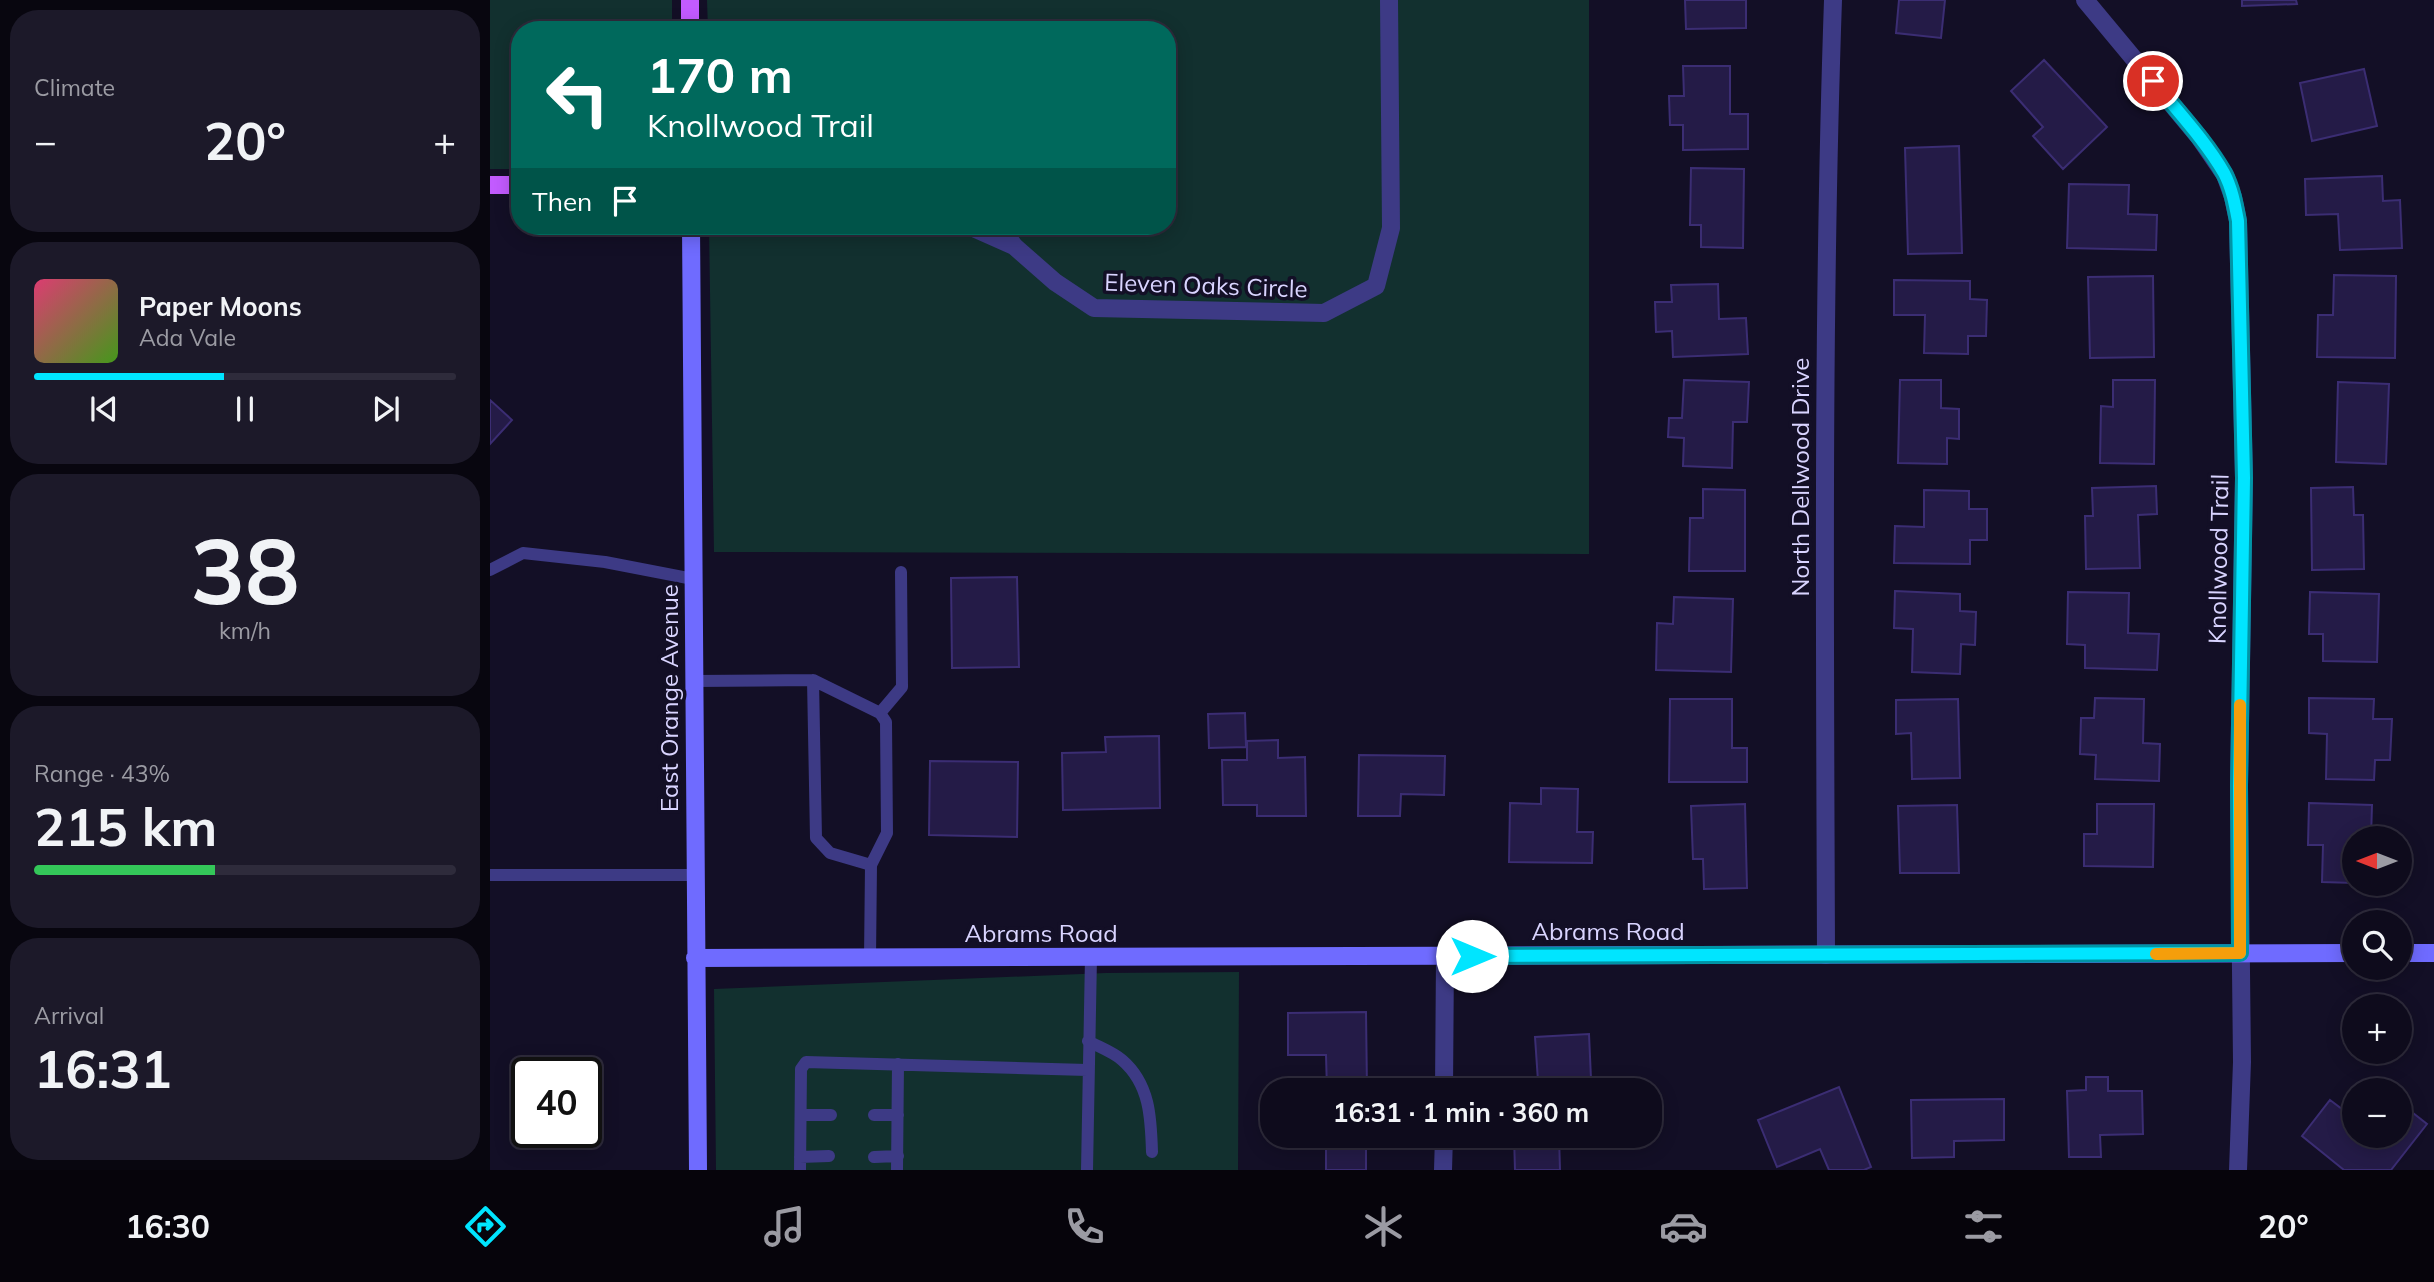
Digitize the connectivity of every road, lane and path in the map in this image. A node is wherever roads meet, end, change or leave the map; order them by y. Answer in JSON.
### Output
{"nodes":[{"id":1,"x":690,"y":0,"type":"edge"},
{"id":2,"x":1389,"y":0,"type":"edge"},
{"id":3,"x":1833,"y":0,"type":"edge"},
{"id":4,"x":2085,"y":0,"type":"edge"},
{"id":5,"x":690,"y":21,"type":"edge"},
{"id":6,"x":511,"y":185,"type":"edge"},
{"id":7,"x":490,"y":186,"type":"edge"},
{"id":8,"x":691,"y":235,"type":"edge"},
{"id":9,"x":989,"y":235,"type":"edge"},
{"id":10,"x":1006,"y":235,"type":"edge"},
{"id":11,"x":1014,"y":246,"type":"junction"},
{"id":12,"x":490,"y":570,"type":"edge"},
{"id":13,"x":901,"y":572,"type":"dead end"},
{"id":14,"x":693,"y":579,"type":"junction"},
{"id":15,"x":813,"y":680,"type":"junction"},
{"id":16,"x":694,"y":681,"type":"junction"},
{"id":17,"x":880,"y":713,"type":"junction"},
{"id":18,"x":871,"y":865,"type":"junction"},
{"id":19,"x":490,"y":875,"type":"edge"},
{"id":20,"x":695,"y":875,"type":"junction"},
{"id":21,"x":2240,"y":953,"type":"junction"},
{"id":22,"x":2342,"y":953,"type":"edge"},
{"id":23,"x":2412,"y":953,"type":"edge"},
{"id":24,"x":2434,"y":953,"type":"edge"},
{"id":25,"x":1826,"y":955,"type":"junction"},
{"id":26,"x":1445,"y":956,"type":"junction"},
{"id":27,"x":1091,"y":957,"type":"junction"},
{"id":28,"x":695,"y":958,"type":"junction"},
{"id":29,"x":870,"y":958,"type":"junction"},
{"id":30,"x":1088,"y":1041,"type":"junction"},
{"id":31,"x":898,"y":1064,"type":"junction"},
{"id":32,"x":1087,"y":1070,"type":"junction"},
{"id":33,"x":1444,"y":1078,"type":"edge"},
{"id":34,"x":801,"y":1115,"type":"junction"},
{"id":35,"x":831,"y":1115,"type":"dead end"},
{"id":36,"x":874,"y":1115,"type":"dead end"},
{"id":37,"x":898,"y":1115,"type":"junction"},
{"id":38,"x":1444,"y":1148,"type":"edge"},
{"id":39,"x":1152,"y":1152,"type":"dead end"},
{"id":40,"x":829,"y":1156,"type":"dead end"},
{"id":41,"x":898,"y":1156,"type":"junction"},
{"id":42,"x":874,"y":1157,"type":"dead end"},
{"id":43,"x":800,"y":1163,"type":"edge"},
{"id":44,"x":698,"y":1170,"type":"edge"},
{"id":45,"x":897,"y":1170,"type":"edge"},
{"id":46,"x":1087,"y":1170,"type":"edge"},
{"id":47,"x":1443,"y":1170,"type":"edge"},
{"id":48,"x":2238,"y":1170,"type":"edge"}],
"edges":[{"from":1,"to":5,"type":"main road"},
{"from":2,"to":11,"type":"street","name":"Eleven Oaks Circle"},
{"from":3,"to":25,"type":"street","name":"North Dellwood Drive"},
{"from":4,"to":21,"type":"street","name":"Knollwood Trail"},
{"from":6,"to":7,"type":"main road"},
{"from":8,"to":14,"type":"street","name":"East Orange Avenue"},
{"from":9,"to":11,"type":"street","name":"Eleven Oaks Circle"},
{"from":10,"to":11,"type":"street","name":"Eleven Oaks Circle"},
{"from":12,"to":14,"type":"lane"},
{"from":13,"to":17,"type":"lane"},
{"from":14,"to":16,"type":"street","name":"East Orange Avenue"},
{"from":15,"to":16,"type":"lane"},
{"from":15,"to":17,"type":"lane"},
{"from":15,"to":18,"type":"lane"},
{"from":16,"to":20,"type":"street","name":"East Orange Avenue"},
{"from":17,"to":18,"type":"lane"},
{"from":18,"to":29,"type":"lane"},
{"from":19,"to":20,"type":"lane"},
{"from":20,"to":28,"type":"street","name":"East Orange Avenue"},
{"from":21,"to":22,"type":"street","name":"Abrams Road"},
{"from":21,"to":25,"type":"street","name":"Abrams Road"},
{"from":21,"to":48,"type":"street","name":"Knollwood Trail"},
{"from":23,"to":24,"type":"street"},
{"from":25,"to":26,"type":"street","name":"Abrams Road"},
{"from":26,"to":27,"type":"street","name":"Abrams Road"},
{"from":26,"to":33,"type":"street"},
{"from":27,"to":29,"type":"street","name":"Abrams Road"},
{"from":27,"to":30,"type":"lane"},
{"from":28,"to":29,"type":"street","name":"Abrams Road"},
{"from":28,"to":44,"type":"street","name":"East Orange Avenue"},
{"from":30,"to":32,"type":"lane"},
{"from":30,"to":39,"type":"lane"},
{"from":31,"to":32,"type":"lane"},
{"from":31,"to":34,"type":"lane"},
{"from":31,"to":37,"type":"lane"},
{"from":32,"to":46,"type":"lane"},
{"from":34,"to":35,"type":"lane"},
{"from":34,"to":43,"type":"lane"},
{"from":36,"to":37,"type":"lane"},
{"from":37,"to":41,"type":"lane"},
{"from":38,"to":47,"type":"street"},
{"from":40,"to":43,"type":"lane"},
{"from":41,"to":42,"type":"lane"},
{"from":41,"to":45,"type":"lane"}]}
